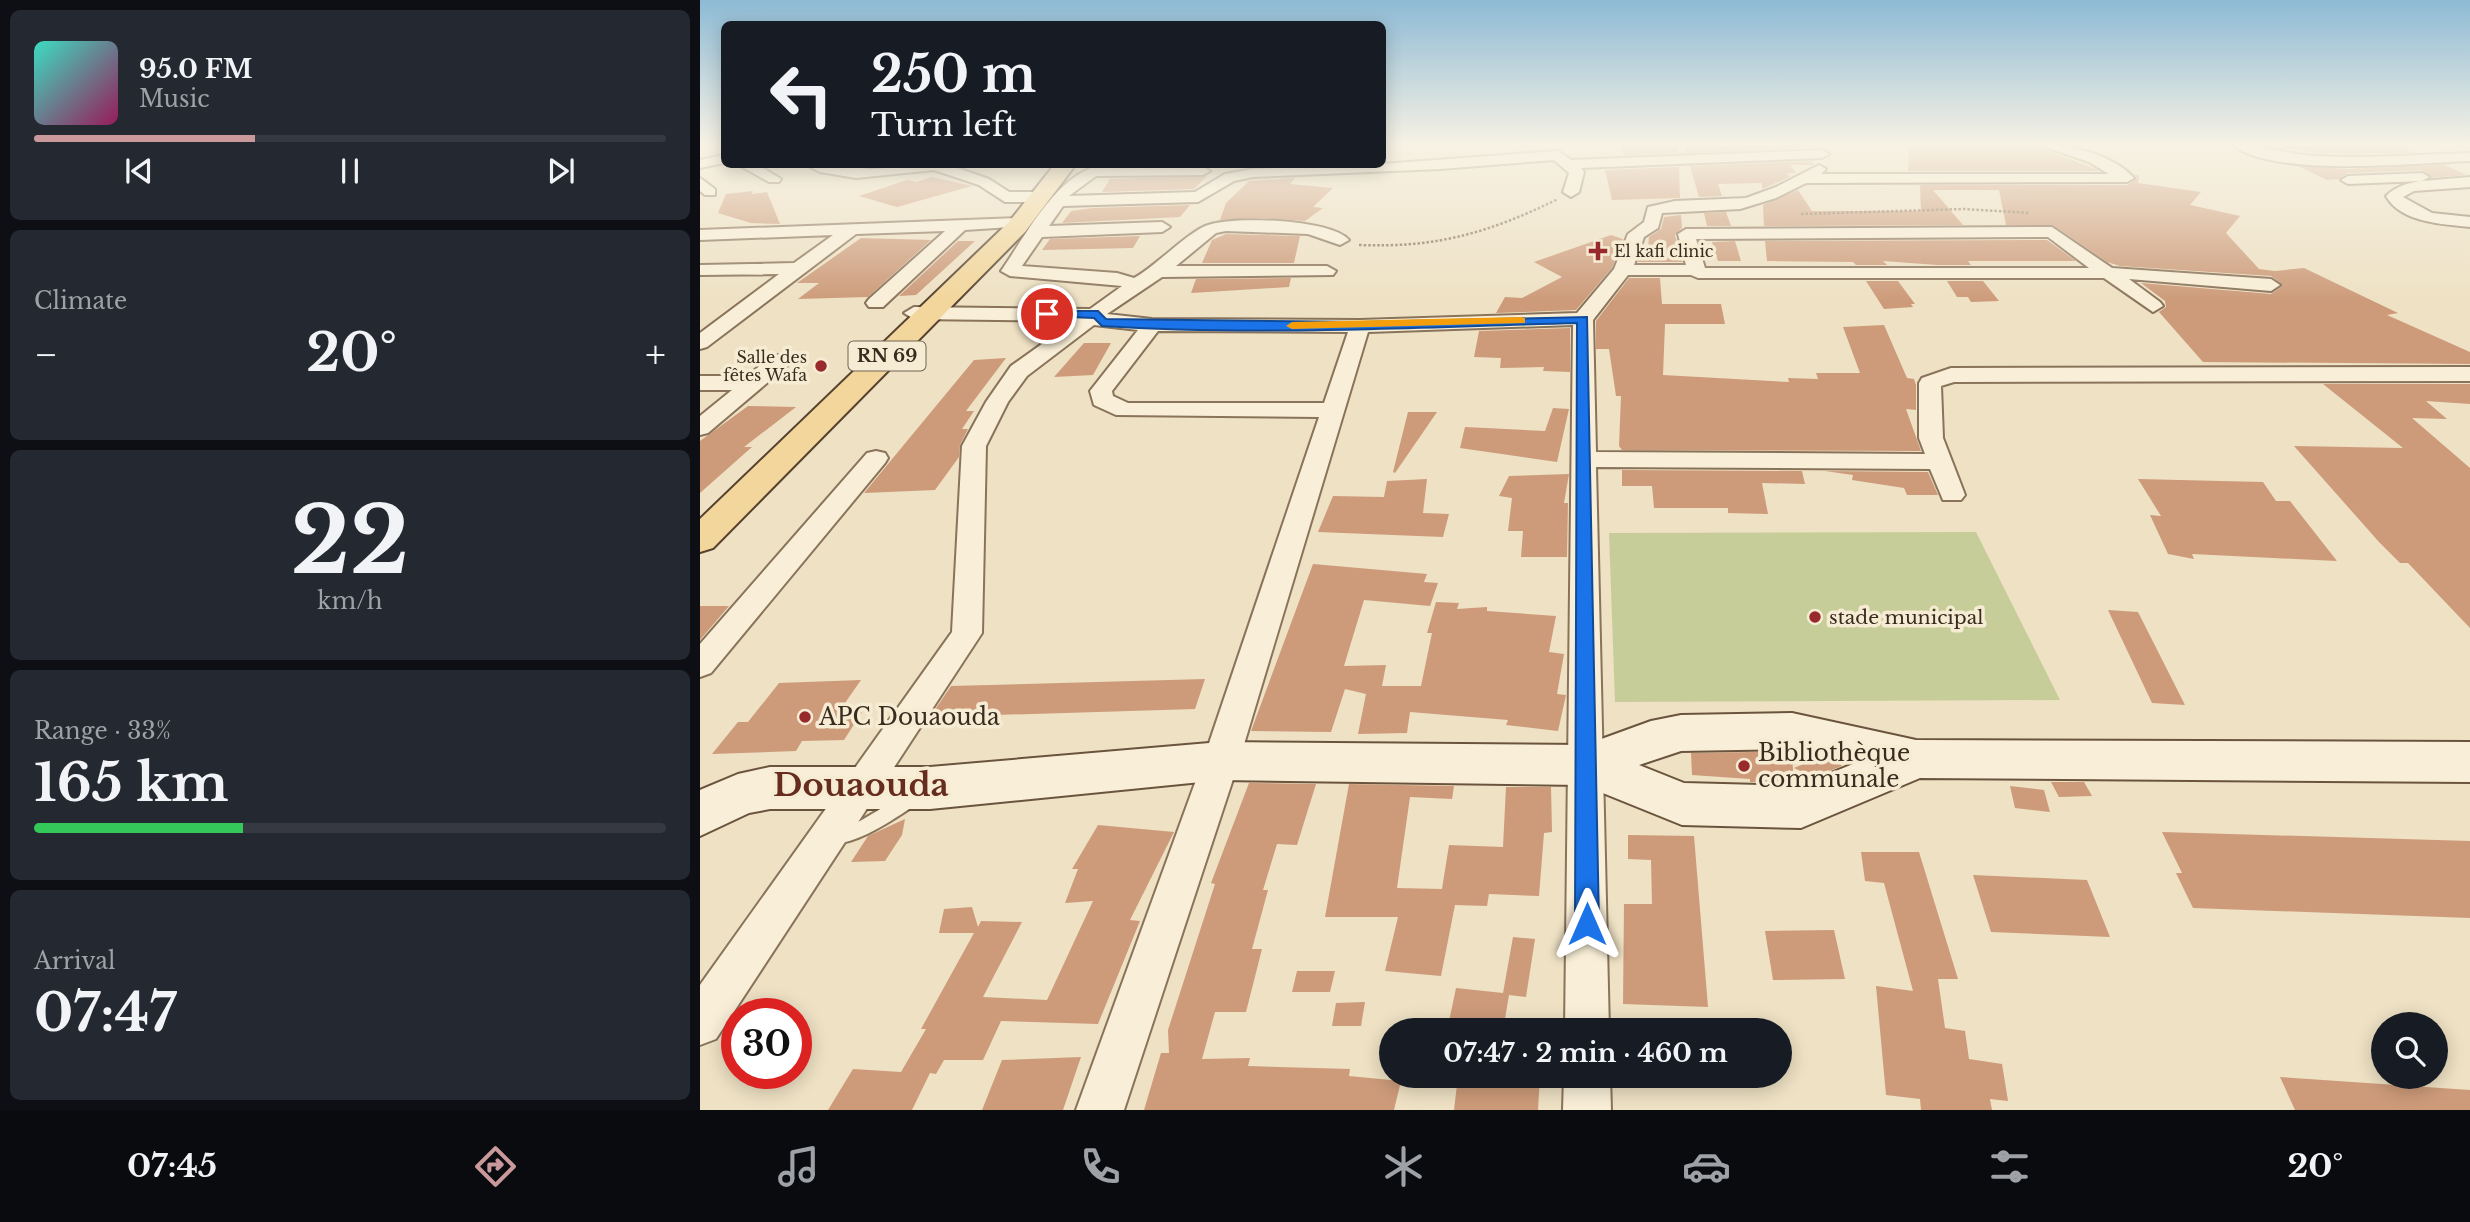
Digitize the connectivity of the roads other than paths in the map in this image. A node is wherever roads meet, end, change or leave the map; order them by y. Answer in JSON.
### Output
{"nodes":[{"id":1,"x":1005,"y":197,"type":"edge"},
{"id":2,"x":1198,"y":197,"type":"edge"},
{"id":3,"x":1758,"y":197,"type":"edge"},
{"id":4,"x":2395,"y":197,"type":"edge"},
{"id":5,"x":1041,"y":198,"type":"edge"},
{"id":6,"x":2470,"y":222,"type":"edge"},
{"id":7,"x":960,"y":226,"type":"junction"},
{"id":8,"x":1163,"y":228,"type":"dead end"},
{"id":9,"x":851,"y":230,"type":"junction"},
{"id":10,"x":700,"y":235,"type":"edge"},
{"id":11,"x":1340,"y":240,"type":"road end"},
{"id":12,"x":798,"y":268,"type":"junction"},
{"id":13,"x":700,"y":270,"type":"edge"},
{"id":14,"x":1623,"y":270,"type":"junction"},
{"id":15,"x":1697,"y":270,"type":"junction"},
{"id":16,"x":1327,"y":271,"type":"dead end"},
{"id":17,"x":1158,"y":272,"type":"junction"},
{"id":18,"x":2108,"y":273,"type":"junction"},
{"id":19,"x":1136,"y":284,"type":"junction"},
{"id":20,"x":2271,"y":285,"type":"dead end"},
{"id":21,"x":876,"y":303,"type":"dead end"},
{"id":22,"x":2153,"y":306,"type":"dead end"},
{"id":23,"x":921,"y":313,"type":"junction"},
{"id":24,"x":738,"y":314,"type":"junction"},
{"id":25,"x":700,"y":315,"type":"edge"},
{"id":26,"x":1107,"y":319,"type":"junction"},
{"id":27,"x":1583,"y":319,"type":"junction"},
{"id":28,"x":1152,"y":326,"type":"junction"},
{"id":29,"x":1360,"y":326,"type":"junction"},
{"id":30,"x":700,"y":343,"type":"edge"},
{"id":31,"x":779,"y":361,"type":"dead end"},
{"id":32,"x":2470,"y":374,"type":"edge"},
{"id":33,"x":700,"y":383,"type":"edge"},
{"id":34,"x":753,"y":383,"type":"junction"},
{"id":35,"x":1332,"y":410,"type":"junction"},
{"id":36,"x":700,"y":428,"type":"edge"},
{"id":37,"x":876,"y":458,"type":"dead end"},
{"id":38,"x":1584,"y":459,"type":"junction"},
{"id":39,"x":1937,"y":461,"type":"junction"},
{"id":40,"x":1952,"y":495,"type":"dead end"},
{"id":41,"x":700,"y":523,"type":"edge"},
{"id":42,"x":700,"y":540,"type":"edge"},
{"id":43,"x":700,"y":665,"type":"edge"},
{"id":44,"x":1916,"y":759,"type":"junction"},
{"id":45,"x":1220,"y":761,"type":"junction"},
{"id":46,"x":2470,"y":762,"type":"edge"},
{"id":47,"x":1587,"y":765,"type":"junction"},
{"id":48,"x":862,"y":788,"type":"junction"},
{"id":49,"x":930,"y":788,"type":"junction"},
{"id":50,"x":700,"y":814,"type":"edge"},
{"id":51,"x":825,"y":839,"type":"junction"},
{"id":52,"x":1587,"y":1018,"type":"edge"},
{"id":53,"x":700,"y":1023,"type":"edge"},
{"id":54,"x":1587,"y":1088,"type":"edge"},
{"id":55,"x":1100,"y":1110,"type":"edge"},
{"id":56,"x":1587,"y":1110,"type":"edge"}],
"edges":[{"from":1,"to":5,"type":"street"},
{"from":2,"to":5,"type":"street"},
{"from":3,"to":14,"type":"street"},
{"from":4,"to":6,"type":"street"},
{"from":5,"to":7,"type":"street"},
{"from":5,"to":8,"type":"street"},
{"from":5,"to":19,"type":"street"},
{"from":5,"to":23,"type":"main road","number":"RN 69"},
{"from":7,"to":9,"type":"street"},
{"from":7,"to":21,"type":"street"},
{"from":9,"to":10,"type":"street"},
{"from":9,"to":12,"type":"street"},
{"from":11,"to":17,"type":"street"},
{"from":12,"to":13,"type":"street"},
{"from":12,"to":24,"type":"street"},
{"from":14,"to":15,"type":"street"},
{"from":14,"to":27,"type":"street"},
{"from":15,"to":18,"type":"street"},
{"from":15,"to":18,"type":"street"},
{"from":16,"to":17,"type":"street"},
{"from":17,"to":19,"type":"street"},
{"from":18,"to":20,"type":"street"},
{"from":18,"to":22,"type":"street"},
{"from":19,"to":26,"type":"street"},
{"from":23,"to":26,"type":"street"},
{"from":23,"to":41,"type":"main road","number":"RN 69"},
{"from":23,"to":42,"type":"main road","number":"RN 69"},
{"from":24,"to":25,"type":"street"},
{"from":24,"to":30,"type":"street"},
{"from":26,"to":28,"type":"street"},
{"from":26,"to":48,"type":"street"},
{"from":27,"to":29,"type":"street"},
{"from":27,"to":38,"type":"street"},
{"from":28,"to":29,"type":"street"},
{"from":28,"to":35,"type":"street"},
{"from":29,"to":35,"type":"street"},
{"from":31,"to":34,"type":"street"},
{"from":32,"to":39,"type":"street"},
{"from":33,"to":34,"type":"street"},
{"from":34,"to":36,"type":"street"},
{"from":35,"to":45,"type":"street"},
{"from":37,"to":43,"type":"street"},
{"from":38,"to":39,"type":"street"},
{"from":38,"to":47,"type":"street"},
{"from":39,"to":40,"type":"street"},
{"from":44,"to":46,"type":"street"},
{"from":44,"to":47,"type":"street"},
{"from":44,"to":47,"type":"street"},
{"from":45,"to":47,"type":"street"},
{"from":45,"to":49,"type":"street"},
{"from":45,"to":55,"type":"street"},
{"from":47,"to":52,"type":"street"},
{"from":48,"to":49,"type":"street"},
{"from":48,"to":50,"type":"street"},
{"from":48,"to":51,"type":"street"},
{"from":49,"to":51,"type":"lane"},
{"from":51,"to":53,"type":"street"},
{"from":54,"to":56,"type":"street"}]}
